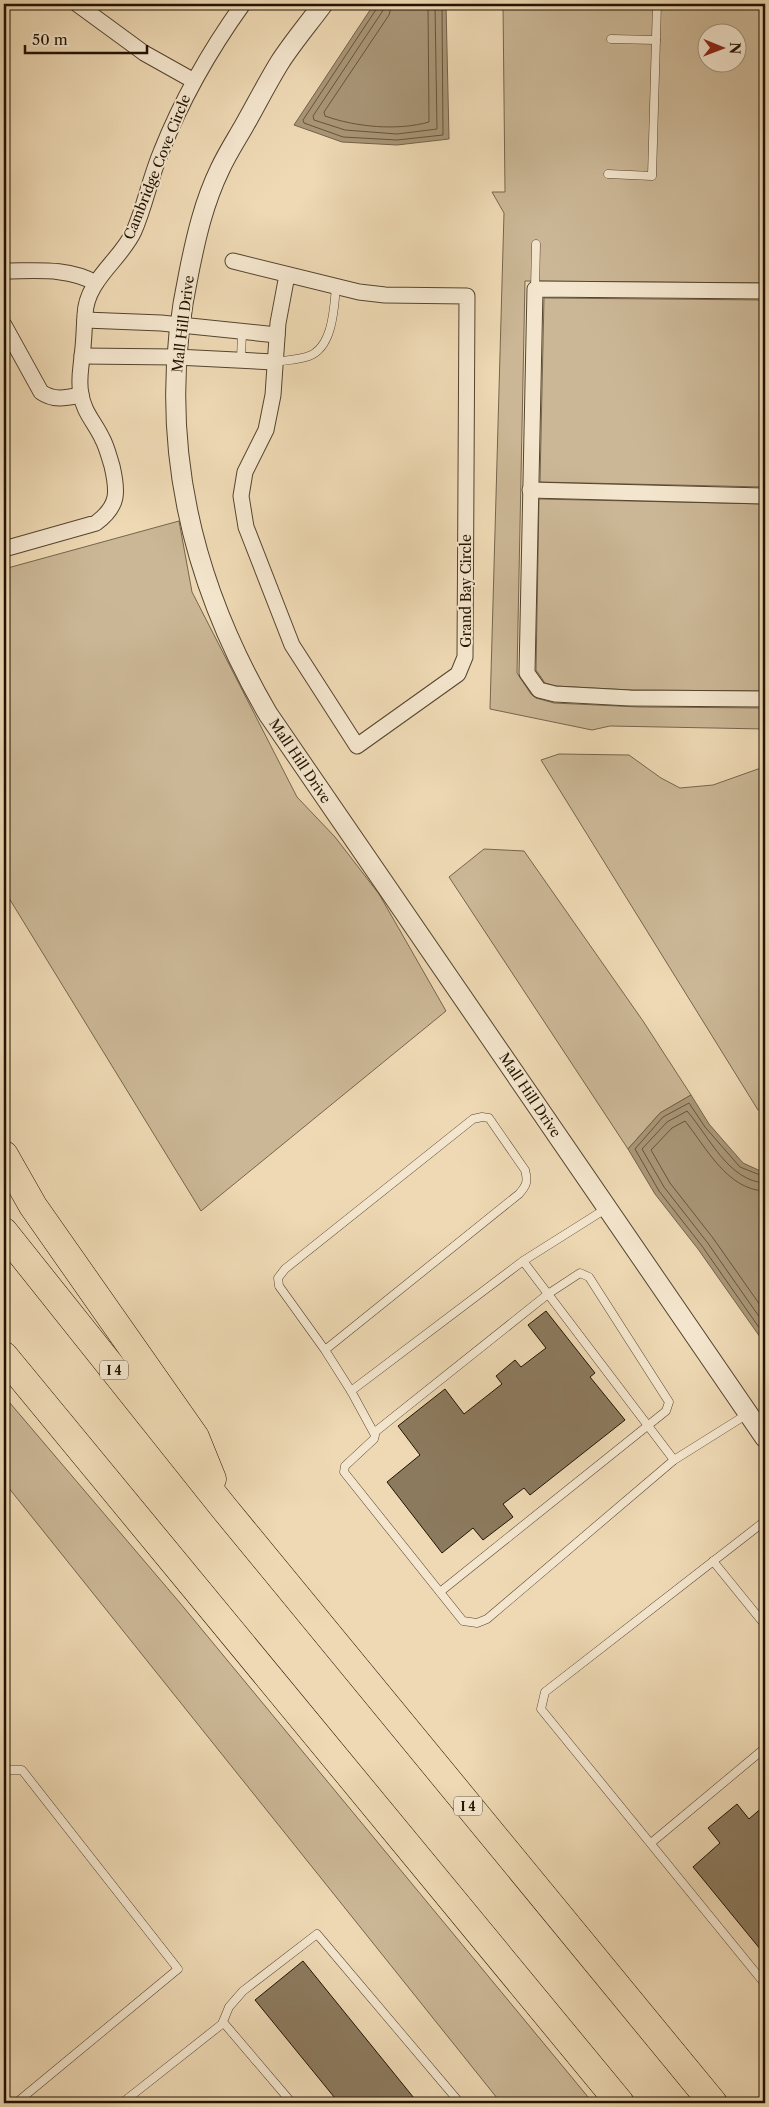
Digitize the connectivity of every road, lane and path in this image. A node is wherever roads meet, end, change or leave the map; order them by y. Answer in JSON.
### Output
{"nodes":[{"id":1,"x":77,"y":4,"type":"edge"},
{"id":2,"x":243,"y":4,"type":"edge"},
{"id":3,"x":323,"y":4,"type":"edge"},
{"id":4,"x":656,"y":4,"type":"edge"},
{"id":5,"x":611,"y":39,"type":"dead end"},
{"id":6,"x":656,"y":40,"type":"junction"},
{"id":7,"x":194,"y":81,"type":"junction"},
{"id":8,"x":608,"y":174,"type":"dead end"},
{"id":9,"x":536,"y":244,"type":"dead end"},
{"id":10,"x":233,"y":261,"type":"dead end"},
{"id":11,"x":4,"y":270,"type":"edge"},
{"id":12,"x":287,"y":275,"type":"junction"},
{"id":13,"x":96,"y":283,"type":"junction"},
{"id":14,"x":336,"y":287,"type":"junction"},
{"id":15,"x":535,"y":289,"type":"junction"},
{"id":16,"x":765,"y":291,"type":"edge"},
{"id":17,"x":85,"y":320,"type":"junction"},
{"id":18,"x":4,"y":325,"type":"edge"},
{"id":19,"x":180,"y":325,"type":"junction"},
{"id":20,"x":242,"y":331,"type":"junction"},
{"id":21,"x":277,"y":335,"type":"junction"},
{"id":22,"x":82,"y":356,"type":"junction"},
{"id":23,"x":176,"y":357,"type":"junction"},
{"id":24,"x":241,"y":360,"type":"junction"},
{"id":25,"x":274,"y":362,"type":"junction"},
{"id":26,"x":81,"y":395,"type":"junction"},
{"id":27,"x":530,"y":490,"type":"junction"},
{"id":28,"x":765,"y":496,"type":"edge"},
{"id":29,"x":4,"y":549,"type":"edge"},
{"id":30,"x":765,"y":699,"type":"edge"},
{"id":31,"x":4,"y":1155,"type":"edge"},
{"id":32,"x":607,"y":1208,"type":"junction"},
{"id":33,"x":4,"y":1232,"type":"edge"},
{"id":34,"x":523,"y":1261,"type":"junction"},
{"id":35,"x":548,"y":1294,"type":"junction"},
{"id":36,"x":325,"y":1350,"type":"junction"},
{"id":37,"x":4,"y":1356,"type":"edge"},
{"id":38,"x":4,"y":1375,"type":"edge"},
{"id":39,"x":351,"y":1390,"type":"junction"},
{"id":40,"x":749,"y":1413,"type":"junction"},
{"id":41,"x":647,"y":1424,"type":"junction"},
{"id":42,"x":375,"y":1432,"type":"junction"},
{"id":43,"x":765,"y":1438,"type":"edge"},
{"id":44,"x":674,"y":1460,"type":"junction"},
{"id":45,"x":224,"y":1508,"type":"junction"},
{"id":46,"x":765,"y":1521,"type":"edge"},
{"id":47,"x":149,"y":1533,"type":"junction"},
{"id":48,"x":713,"y":1561,"type":"junction"},
{"id":49,"x":440,"y":1592,"type":"junction"},
{"id":50,"x":765,"y":1625,"type":"edge"},
{"id":51,"x":765,"y":1748,"type":"edge"},
{"id":52,"x":4,"y":1770,"type":"edge"},
{"id":53,"x":651,"y":1843,"type":"junction"},
{"id":54,"x":765,"y":1984,"type":"edge"},
{"id":55,"x":223,"y":2022,"type":"junction"},
{"id":56,"x":16,"y":2103,"type":"edge"},
{"id":57,"x":122,"y":2103,"type":"edge"},
{"id":58,"x":292,"y":2103,"type":"edge"},
{"id":59,"x":460,"y":2103,"type":"edge"},
{"id":60,"x":620,"y":2103,"type":"edge"},
{"id":61,"x":712,"y":2103,"type":"edge"}],
"edges":[{"from":1,"to":7,"type":"street"},
{"from":2,"to":7,"type":"street","name":"Cambridge Cove Circle"},
{"from":3,"to":19,"type":"street","name":"Mall Hill Drive"},
{"from":4,"to":6,"type":"lane"},
{"from":5,"to":6,"type":"lane"},
{"from":6,"to":8,"type":"lane"},
{"from":7,"to":13,"type":"street","name":"Cambridge Cove Circle"},
{"from":9,"to":15,"type":"lane"},
{"from":10,"to":12,"type":"street","name":"Grand Bay Circle"},
{"from":11,"to":13,"type":"street"},
{"from":12,"to":14,"type":"street","name":"Grand Bay Circle"},
{"from":12,"to":21,"type":"street","name":"Grand Bay Circle"},
{"from":13,"to":17,"type":"street","name":"Cambridge Cove Circle"},
{"from":14,"to":25,"type":"lane"},
{"from":14,"to":25,"type":"street","name":"Grand Bay Circle"},
{"from":15,"to":16,"type":"street"},
{"from":15,"to":27,"type":"street"},
{"from":17,"to":19,"type":"street"},
{"from":17,"to":22,"type":"street","name":"Cambridge Cove Circle"},
{"from":18,"to":26,"type":"street"},
{"from":19,"to":20,"type":"street"},
{"from":19,"to":23,"type":"street","name":"Mall Hill Drive"},
{"from":20,"to":21,"type":"street"},
{"from":20,"to":24,"type":"lane"},
{"from":21,"to":25,"type":"street","name":"Grand Bay Circle"},
{"from":22,"to":23,"type":"street"},
{"from":22,"to":26,"type":"street","name":"Cambridge Cove Circle"},
{"from":23,"to":24,"type":"street"},
{"from":23,"to":32,"type":"street","name":"Mall Hill Drive"},
{"from":24,"to":25,"type":"street"},
{"from":26,"to":29,"type":"street","name":"Cambridge Cove Circle"},
{"from":27,"to":28,"type":"street"},
{"from":27,"to":30,"type":"street"},
{"from":31,"to":45,"type":"highway"},
{"from":32,"to":34,"type":"lane"},
{"from":32,"to":40,"type":"street","name":"Mall Hill Drive"},
{"from":33,"to":45,"type":"highway","number":"I 4"},
{"from":34,"to":35,"type":"lane"},
{"from":34,"to":39,"type":"lane"},
{"from":35,"to":41,"type":"lane"},
{"from":35,"to":41,"type":"lane"},
{"from":35,"to":42,"type":"lane"},
{"from":36,"to":36,"type":"lane"},
{"from":36,"to":39,"type":"lane"},
{"from":37,"to":47,"type":"highway"},
{"from":38,"to":47,"type":"highway"},
{"from":39,"to":42,"type":"lane"},
{"from":40,"to":43,"type":"street","name":"Mall Hill Drive"},
{"from":40,"to":44,"type":"lane"},
{"from":41,"to":44,"type":"lane"},
{"from":41,"to":49,"type":"lane"},
{"from":42,"to":49,"type":"lane"},
{"from":44,"to":49,"type":"lane"},
{"from":45,"to":61,"type":"highway","number":"I 4"},
{"from":46,"to":48,"type":"lane"},
{"from":47,"to":60,"type":"highway"},
{"from":48,"to":50,"type":"lane"},
{"from":48,"to":53,"type":"lane"},
{"from":51,"to":53,"type":"lane"},
{"from":52,"to":56,"type":"lane"},
{"from":53,"to":54,"type":"lane"},
{"from":55,"to":57,"type":"lane"},
{"from":55,"to":58,"type":"lane"},
{"from":55,"to":59,"type":"lane"}]}
